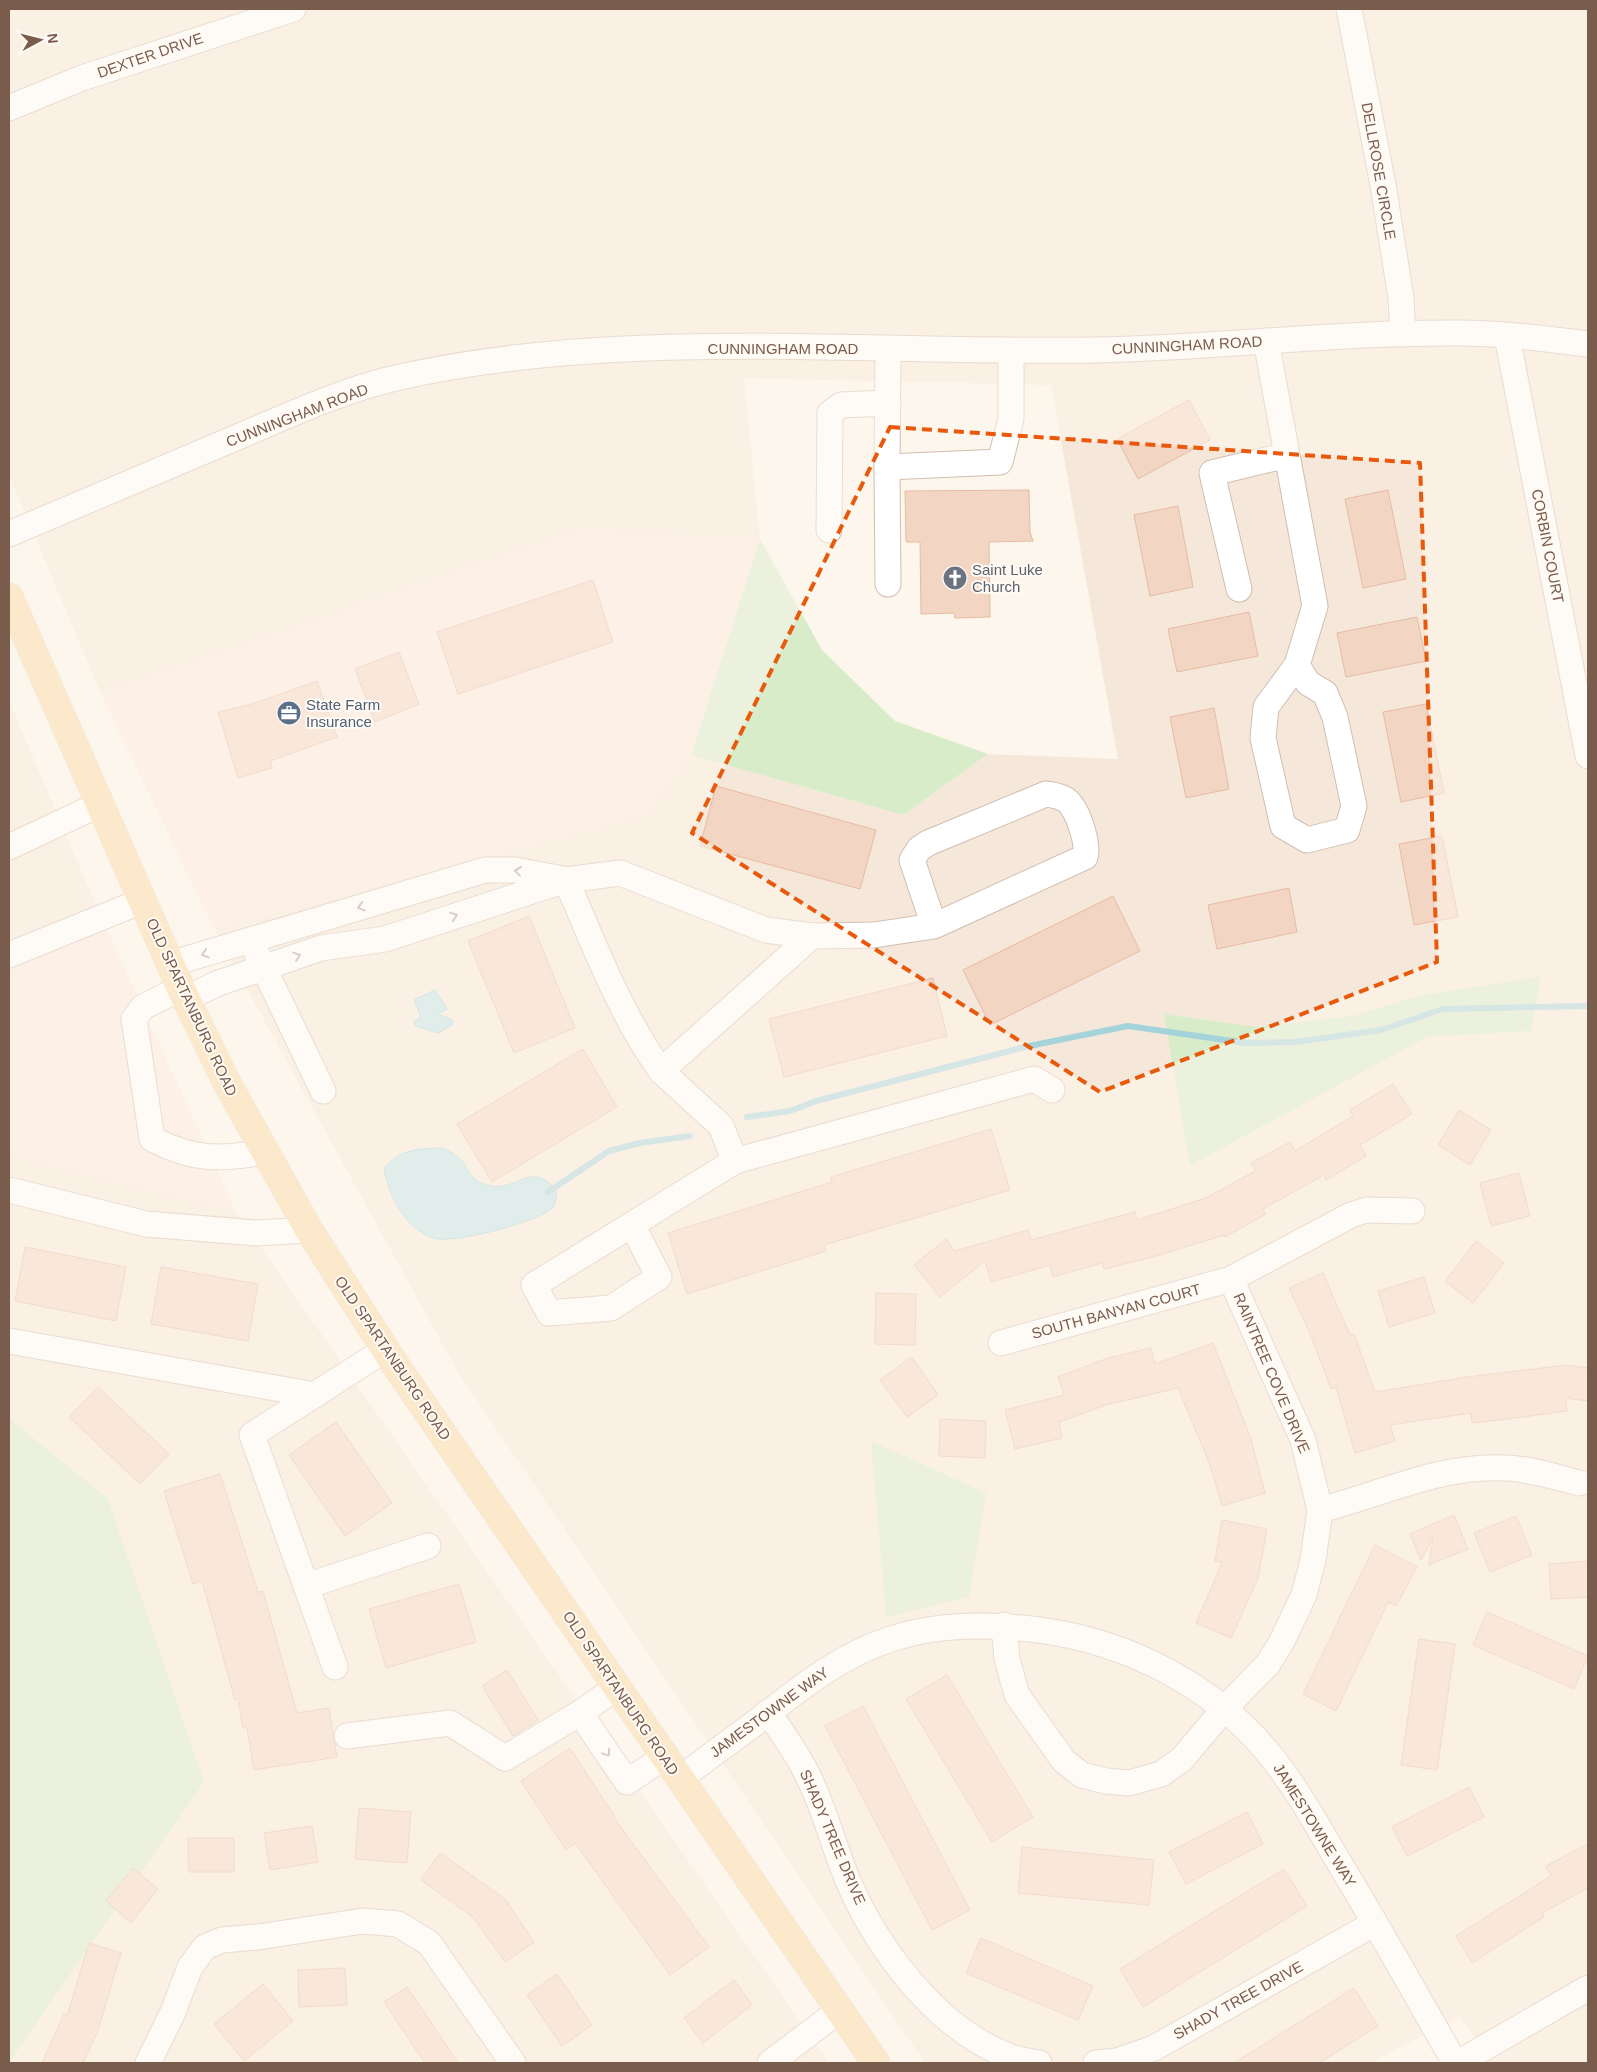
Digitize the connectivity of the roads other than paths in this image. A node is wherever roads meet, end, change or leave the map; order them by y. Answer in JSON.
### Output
{"nodes":[{"id":1,"x":293,"y":9,"type":"edge"},
{"id":2,"x":1349,"y":9,"type":"edge"},
{"id":3,"x":9,"y":108,"type":"edge"},
{"id":4,"x":1403,"y":334,"type":"junction"},
{"id":5,"x":1507,"y":336,"type":"junction"},
{"id":6,"x":1266,"y":341,"type":"junction"},
{"id":7,"x":1588,"y":344,"type":"edge"},
{"id":8,"x":888,"y":349,"type":"junction"},
{"id":9,"x":1011,"y":351,"type":"junction"},
{"id":10,"x":888,"y":403,"type":"junction"},
{"id":11,"x":1287,"y":456,"type":"junction"},
{"id":12,"x":887,"y":468,"type":"junction"},
{"id":13,"x":830,"y":530,"type":"dead end"},
{"id":14,"x":9,"y":534,"type":"edge"},
{"id":15,"x":888,"y":584,"type":"dead end"},
{"id":16,"x":1239,"y":589,"type":"dead end"},
{"id":17,"x":9,"y":597,"type":"edge"},
{"id":18,"x":1297,"y":665,"type":"junction"},
{"id":19,"x":1588,"y":756,"type":"edge"},
{"id":20,"x":100,"y":804,"type":"junction"},
{"id":21,"x":9,"y":847,"type":"edge"},
{"id":22,"x":566,"y":880,"type":"junction"},
{"id":23,"x":142,"y":901,"type":"junction"},
{"id":24,"x":934,"y":926,"type":"junction"},
{"id":25,"x":812,"y":936,"type":"junction"},
{"id":26,"x":251,"y":940,"type":"junction"},
{"id":27,"x":9,"y":955,"type":"edge"},
{"id":28,"x":264,"y":968,"type":"junction"},
{"id":29,"x":179,"y":984,"type":"junction"},
{"id":30,"x":661,"y":1070,"type":"junction"},
{"id":31,"x":1052,"y":1090,"type":"dead end"},
{"id":32,"x":324,"y":1091,"type":"dead end"},
{"id":33,"x":264,"y":1152,"type":"junction"},
{"id":34,"x":735,"y":1161,"type":"junction"},
{"id":35,"x":9,"y":1190,"type":"edge"},
{"id":36,"x":1412,"y":1211,"type":"dead end"},
{"id":37,"x":632,"y":1225,"type":"junction"},
{"id":38,"x":309,"y":1230,"type":"junction"},
{"id":39,"x":1231,"y":1279,"type":"junction"},
{"id":40,"x":9,"y":1341,"type":"edge"},
{"id":41,"x":1001,"y":1343,"type":"dead end"},
{"id":42,"x":386,"y":1349,"type":"junction"},
{"id":43,"x":315,"y":1395,"type":"junction"},
{"id":44,"x":1578,"y":1483,"type":"dead end"},
{"id":45,"x":1320,"y":1510,"type":"junction"},
{"id":46,"x":428,"y":1546,"type":"dead end"},
{"id":47,"x":306,"y":1586,"type":"junction"},
{"id":48,"x":1004,"y":1625,"type":"junction"},
{"id":49,"x":335,"y":1667,"type":"dead end"},
{"id":50,"x":617,"y":1687,"type":"junction"},
{"id":51,"x":1224,"y":1709,"type":"junction"},
{"id":52,"x":768,"y":1712,"type":"junction"},
{"id":53,"x":580,"y":1713,"type":"junction"},
{"id":54,"x":347,"y":1736,"type":"dead end"},
{"id":55,"x":666,"y":1756,"type":"junction"},
{"id":56,"x":680,"y":1779,"type":"junction"},
{"id":57,"x":1375,"y":1923,"type":"junction"},
{"id":58,"x":1588,"y":1988,"type":"edge"},
{"id":59,"x":840,"y":2010,"type":"junction"},
{"id":60,"x":148,"y":2063,"type":"edge"},
{"id":61,"x":513,"y":2063,"type":"edge"},
{"id":62,"x":770,"y":2063,"type":"edge"},
{"id":63,"x":876,"y":2063,"type":"edge"},
{"id":64,"x":1039,"y":2063,"type":"edge"},
{"id":65,"x":1096,"y":2063,"type":"edge"},
{"id":66,"x":1456,"y":2063,"type":"edge"}],
"edges":[{"from":1,"to":3,"type":"street","name":"DEXTER DRIVE"},
{"from":2,"to":4,"type":"street","name":"DELLROSE CIRCLE"},
{"from":4,"to":5,"type":"street","name":"CUNNINGHAM ROAD"},
{"from":4,"to":6,"type":"street","name":"CUNNINGHAM ROAD"},
{"from":5,"to":7,"type":"street","name":"CUNNINGHAM ROAD"},
{"from":5,"to":19,"type":"street","name":"CORBIN COURT"},
{"from":6,"to":9,"type":"street","name":"CUNNINGHAM ROAD"},
{"from":6,"to":11,"type":"street"},
{"from":8,"to":9,"type":"street","name":"CUNNINGHAM ROAD"},
{"from":8,"to":10,"type":"street"},
{"from":8,"to":14,"type":"street","name":"CUNNINGHAM ROAD"},
{"from":9,"to":12,"type":"street"},
{"from":10,"to":12,"type":"street"},
{"from":10,"to":13,"type":"street"},
{"from":11,"to":16,"type":"street"},
{"from":11,"to":18,"type":"street"},
{"from":12,"to":15,"type":"street"},
{"from":17,"to":20,"type":"main road","name":"OLD SPARTANBURG ROAD"},
{"from":18,"to":18,"type":"street"},
{"from":20,"to":21,"type":"street"},
{"from":20,"to":23,"type":"main road","name":"OLD SPARTANBURG ROAD"},
{"from":22,"to":25,"type":"street"},
{"from":22,"to":26,"type":"street","one_way":true},
{"from":28,"to":22,"type":"street","one_way":true},
{"from":22,"to":30,"type":"street"},
{"from":23,"to":27,"type":"street"},
{"from":23,"to":29,"type":"main road","name":"OLD SPARTANBURG ROAD"},
{"from":24,"to":24,"type":"street"},
{"from":24,"to":25,"type":"street"},
{"from":25,"to":30,"type":"street"},
{"from":26,"to":28,"type":"street"},
{"from":26,"to":29,"type":"street","one_way":true},
{"from":28,"to":29,"type":"street"},
{"from":28,"to":32,"type":"street"},
{"from":29,"to":33,"type":"main road","name":"OLD SPARTANBURG ROAD"},
{"from":29,"to":33,"type":"street"},
{"from":30,"to":34,"type":"street"},
{"from":31,"to":34,"type":"street"},
{"from":33,"to":38,"type":"main road","name":"OLD SPARTANBURG ROAD"},
{"from":34,"to":37,"type":"street"},
{"from":35,"to":38,"type":"street"},
{"from":36,"to":39,"type":"street","name":"SOUTH BANYAN COURT"},
{"from":37,"to":37,"type":"street"},
{"from":38,"to":42,"type":"main road","name":"OLD SPARTANBURG ROAD"},
{"from":39,"to":41,"type":"street","name":"SOUTH BANYAN COURT"},
{"from":39,"to":45,"type":"street","name":"RAINTREE COVE DRIVE"},
{"from":40,"to":43,"type":"street"},
{"from":42,"to":43,"type":"street"},
{"from":42,"to":50,"type":"main road","name":"OLD SPARTANBURG ROAD"},
{"from":43,"to":47,"type":"street"},
{"from":44,"to":45,"type":"street"},
{"from":45,"to":51,"type":"street","name":"RAINTREE COVE DRIVE"},
{"from":46,"to":47,"type":"street"},
{"from":47,"to":49,"type":"street"},
{"from":48,"to":51,"type":"street","name":"JAMESTOWNE WAY"},
{"from":48,"to":51,"type":"street","name":"RAINTREE COVE DRIVE"},
{"from":48,"to":52,"type":"street","name":"JAMESTOWNE WAY"},
{"from":50,"to":53,"type":"street"},
{"from":50,"to":55,"type":"main road","name":"OLD SPARTANBURG ROAD"},
{"from":51,"to":57,"type":"street","name":"JAMESTOWNE WAY"},
{"from":52,"to":56,"type":"street","name":"JAMESTOWNE WAY"},
{"from":52,"to":64,"type":"street","name":"SHADY TREE DRIVE"},
{"from":53,"to":54,"type":"street"},
{"from":53,"to":55,"type":"street","one_way":true},
{"from":55,"to":56,"type":"main road","name":"OLD SPARTANBURG ROAD"},
{"from":56,"to":59,"type":"main road","name":"OLD SPARTANBURG ROAD"},
{"from":57,"to":65,"type":"street","name":"SHADY TREE DRIVE"},
{"from":57,"to":66,"type":"street","name":"JAMESTOWNE WAY"},
{"from":58,"to":66,"type":"street"},
{"from":59,"to":62,"type":"street"},
{"from":59,"to":63,"type":"main road","name":"OLD SPARTANBURG ROAD"},
{"from":60,"to":61,"type":"street"}]}
